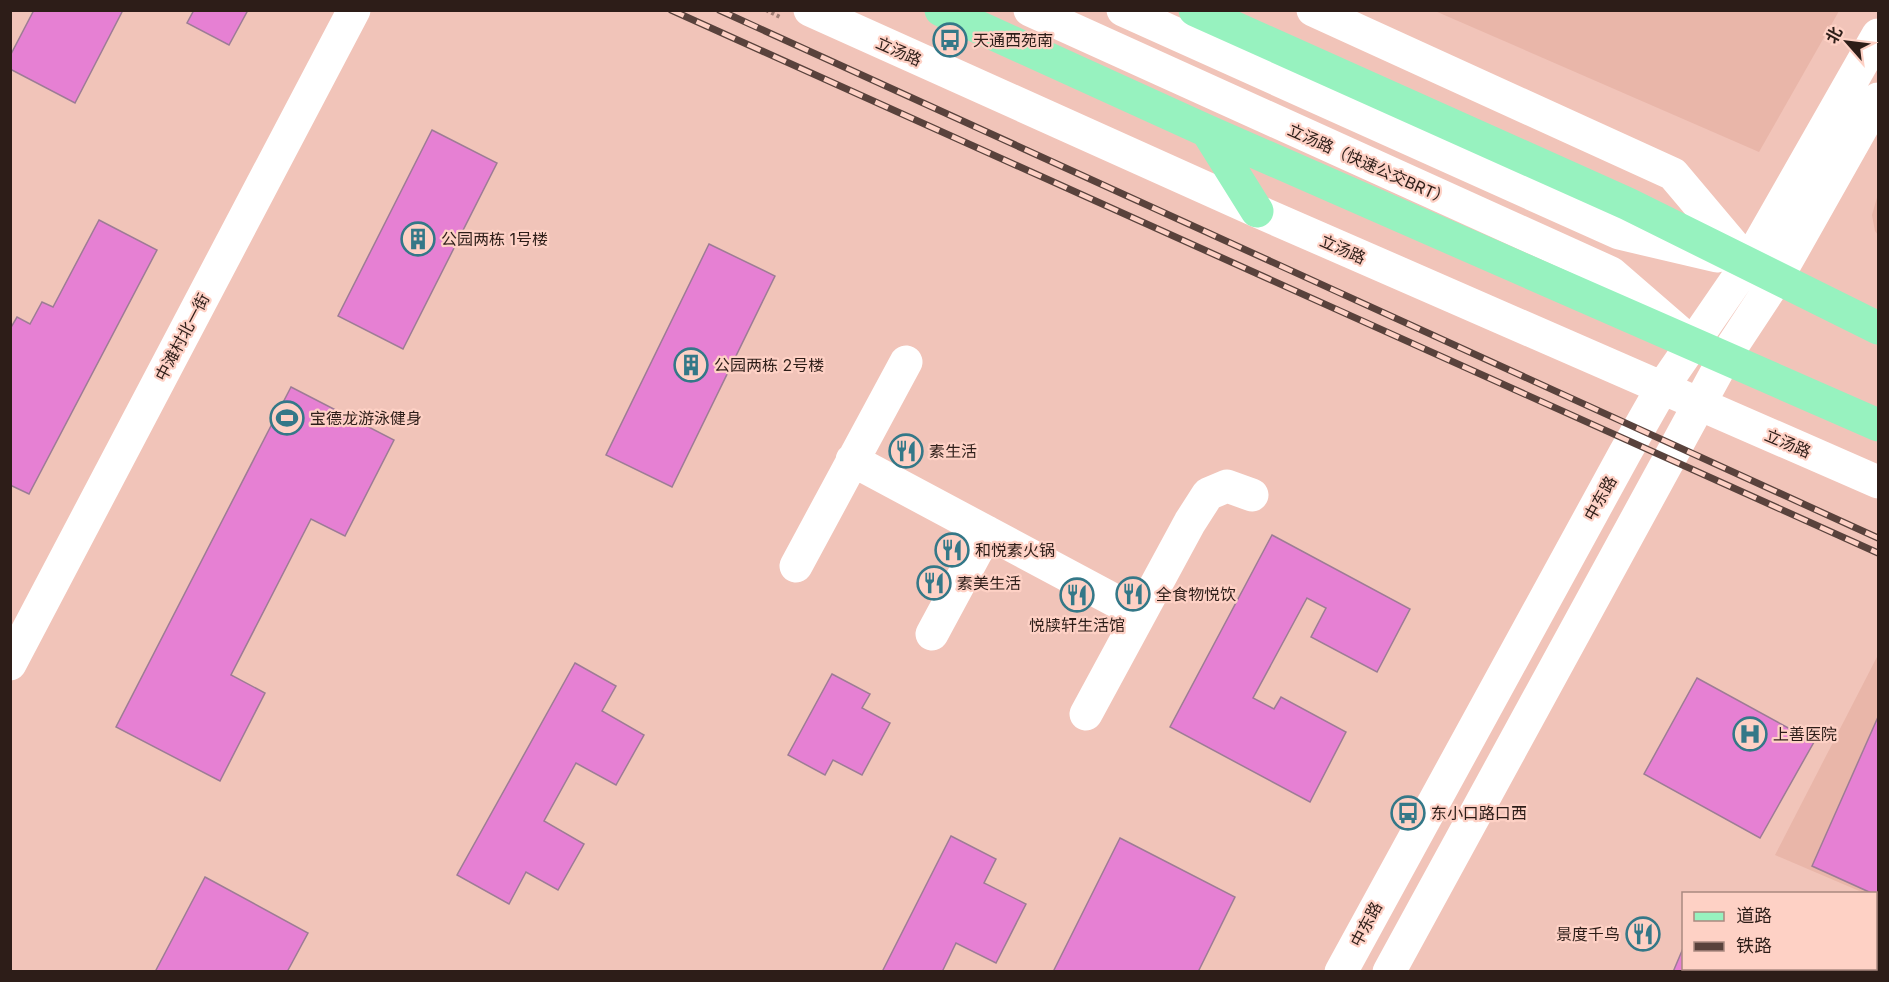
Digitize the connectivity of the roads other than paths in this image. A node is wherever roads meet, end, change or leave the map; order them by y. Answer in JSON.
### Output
{"nodes":[{"id":1,"x":354,"y":10,"type":"edge"},
{"id":2,"x":810,"y":10,"type":"edge"},
{"id":3,"x":941,"y":10,"type":"edge"},
{"id":4,"x":1030,"y":10,"type":"edge"},
{"id":5,"x":1123,"y":10,"type":"edge"},
{"id":6,"x":1195,"y":10,"type":"edge"},
{"id":7,"x":1313,"y":10,"type":"edge"},
{"id":8,"x":1878,"y":35,"type":"edge"},
{"id":9,"x":1878,"y":99,"type":"edge"},
{"id":10,"x":1208,"y":131,"type":"junction"},
{"id":11,"x":1257,"y":212,"type":"junction"},
{"id":12,"x":1762,"y":270,"type":"junction"},
{"id":13,"x":1878,"y":328,"type":"edge"},
{"id":14,"x":1692,"y":343,"type":"junction"},
{"id":15,"x":1725,"y":357,"type":"junction"},
{"id":16,"x":906,"y":362,"type":"dead end"},
{"id":17,"x":1662,"y":388,"type":"junction"},
{"id":18,"x":1698,"y":404,"type":"junction"},
{"id":19,"x":1878,"y":425,"type":"edge"},
{"id":20,"x":852,"y":460,"type":"junction"},
{"id":21,"x":1878,"y":482,"type":"edge"},
{"id":22,"x":1252,"y":495,"type":"dead end"},
{"id":23,"x":987,"y":532,"type":"junction"},
{"id":24,"x":796,"y":566,"type":"dead end"},
{"id":25,"x":1140,"y":614,"type":"junction"},
{"id":26,"x":932,"y":634,"type":"dead end"},
{"id":27,"x":10,"y":664,"type":"edge"},
{"id":28,"x":1086,"y":714,"type":"dead end"},
{"id":29,"x":1341,"y":972,"type":"edge"},
{"id":30,"x":1389,"y":972,"type":"edge"}],
"edges":[{"from":1,"to":27,"type":"street","name":"中滩村北一街"},
{"from":2,"to":11,"type":"street","name":"立汤路"},
{"from":3,"to":10,"type":"main road"},
{"from":4,"to":14,"type":"street","name":"立汤路（快速公交BRT）"},
{"from":5,"to":12,"type":"street"},
{"from":6,"to":12,"type":"main road"},
{"from":7,"to":12,"type":"street"},
{"from":8,"to":12,"type":"street","name":"中东路"},
{"from":9,"to":12,"type":"street","name":"中东路"},
{"from":10,"to":11,"type":"main road"},
{"from":10,"to":14,"type":"main road"},
{"from":11,"to":17,"type":"street","name":"立汤路"},
{"from":12,"to":13,"type":"main road"},
{"from":12,"to":14,"type":"street","name":"中东路"},
{"from":12,"to":15,"type":"street","name":"中东路"},
{"from":14,"to":15,"type":"main road"},
{"from":14,"to":17,"type":"street","name":"中东路"},
{"from":15,"to":18,"type":"street","name":"中东路"},
{"from":15,"to":19,"type":"main road"},
{"from":16,"to":20,"type":"street"},
{"from":17,"to":18,"type":"street","name":"立汤路"},
{"from":17,"to":29,"type":"street","name":"中东路"},
{"from":18,"to":21,"type":"street","name":"立汤路"},
{"from":18,"to":30,"type":"street","name":"中东路"},
{"from":20,"to":23,"type":"street"},
{"from":20,"to":24,"type":"street"},
{"from":22,"to":25,"type":"street"},
{"from":23,"to":25,"type":"street"},
{"from":23,"to":26,"type":"street"},
{"from":25,"to":28,"type":"street"}]}
